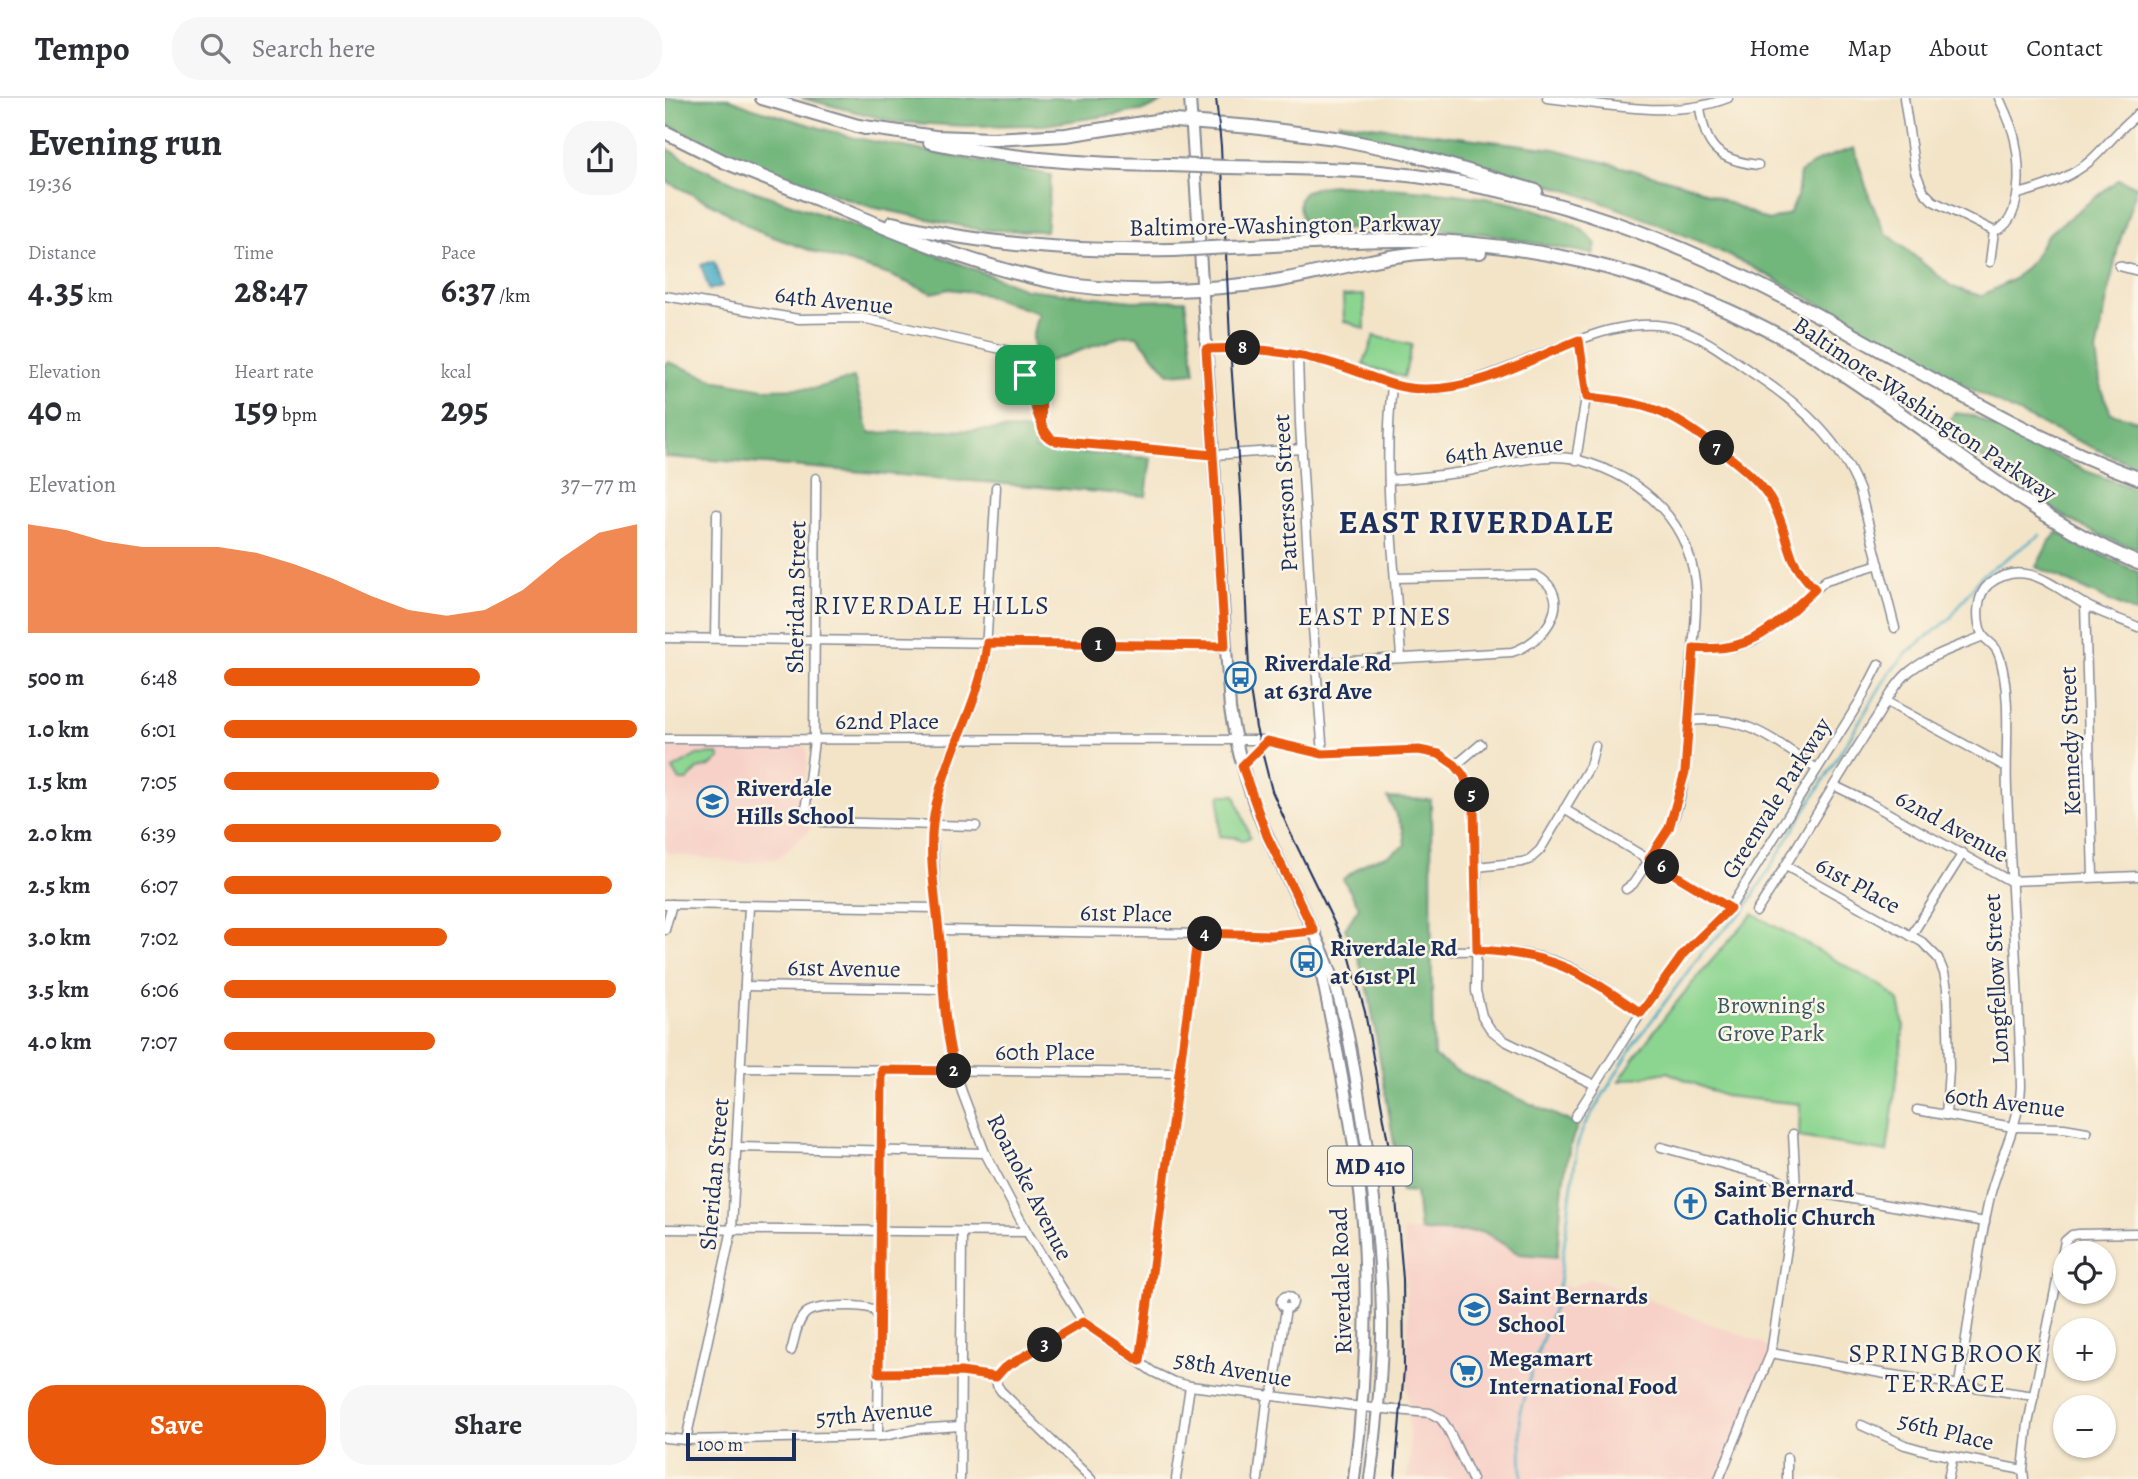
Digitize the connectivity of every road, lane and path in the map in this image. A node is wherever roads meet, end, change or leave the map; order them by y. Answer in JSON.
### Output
{"nodes":[{"id":1,"x":762,"y":98,"type":"edge"},
{"id":2,"x":1191,"y":98,"type":"edge"},
{"id":3,"x":1548,"y":98,"type":"edge"},
{"id":4,"x":1664,"y":98,"type":"edge"},
{"id":5,"x":1728,"y":98,"type":"edge"},
{"id":6,"x":1904,"y":98,"type":"edge"},
{"id":7,"x":1999,"y":98,"type":"edge"},
{"id":8,"x":1700,"y":107,"type":"junction"},
{"id":9,"x":1664,"y":108,"type":"junction"},
{"id":10,"x":2138,"y":114,"type":"edge"},
{"id":11,"x":1193,"y":121,"type":"junction"},
{"id":12,"x":857,"y":126,"type":"junction"},
{"id":13,"x":665,"y":132,"type":"edge"},
{"id":14,"x":1758,"y":165,"type":"dead end"},
{"id":15,"x":2018,"y":194,"type":"junction"},
{"id":16,"x":810,"y":196,"type":"junction"},
{"id":17,"x":1624,"y":226,"type":"junction"},
{"id":18,"x":1994,"y":231,"type":"junction"},
{"id":19,"x":1990,"y":262,"type":"dead end"},
{"id":20,"x":2119,"y":266,"type":"dead end"},
{"id":21,"x":2138,"y":271,"type":"edge"},
{"id":22,"x":1657,"y":282,"type":"junction"},
{"id":23,"x":1201,"y":287,"type":"junction"},
{"id":24,"x":665,"y":296,"type":"edge"},
{"id":25,"x":1579,"y":340,"type":"junction"},
{"id":26,"x":1206,"y":349,"type":"junction"},
{"id":27,"x":1299,"y":356,"type":"junction"},
{"id":28,"x":1392,"y":386,"type":"junction"},
{"id":29,"x":1587,"y":397,"type":"junction"},
{"id":30,"x":1302,"y":449,"type":"junction"},
{"id":31,"x":1213,"y":455,"type":"junction"},
{"id":32,"x":1576,"y":460,"type":"junction"},
{"id":33,"x":816,"y":478,"type":"dead end"},
{"id":34,"x":2138,"y":478,"type":"edge"},
{"id":35,"x":1389,"y":480,"type":"junction"},
{"id":36,"x":996,"y":487,"type":"dead end"},
{"id":37,"x":717,"y":514,"type":"dead end"},
{"id":38,"x":2138,"y":563,"type":"edge"},
{"id":39,"x":1879,"y":564,"type":"junction"},
{"id":40,"x":1396,"y":578,"type":"junction"},
{"id":41,"x":1815,"y":589,"type":"junction"},
{"id":42,"x":2084,"y":604,"type":"junction"},
{"id":43,"x":2138,"y":627,"type":"edge"},
{"id":44,"x":1895,"y":628,"type":"dead end"},
{"id":45,"x":1983,"y":636,"type":"junction"},
{"id":46,"x":665,"y":638,"type":"edge"},
{"id":47,"x":715,"y":638,"type":"junction"},
{"id":48,"x":815,"y":640,"type":"junction"},
{"id":49,"x":987,"y":643,"type":"junction"},
{"id":50,"x":1225,"y":646,"type":"junction"},
{"id":51,"x":1694,"y":648,"type":"junction"},
{"id":52,"x":1401,"y":657,"type":"junction"},
{"id":53,"x":1315,"y":663,"type":"junction"},
{"id":54,"x":1879,"y":664,"type":"dead end"},
{"id":55,"x":1887,"y":702,"type":"junction"},
{"id":56,"x":1689,"y":721,"type":"junction"},
{"id":57,"x":665,"y":738,"type":"edge"},
{"id":58,"x":957,"y":740,"type":"junction"},
{"id":59,"x":814,"y":741,"type":"junction"},
{"id":60,"x":1235,"y":741,"type":"junction"},
{"id":61,"x":1267,"y":741,"type":"junction"},
{"id":62,"x":1481,"y":744,"type":"dead end"},
{"id":63,"x":1595,"y":746,"type":"dead end"},
{"id":64,"x":1323,"y":754,"type":"junction"},
{"id":65,"x":1455,"y":765,"type":"junction"},
{"id":66,"x":1242,"y":766,"type":"junction"},
{"id":67,"x":2005,"y":766,"type":"junction"},
{"id":68,"x":1817,"y":769,"type":"junction"},
{"id":69,"x":1835,"y":786,"type":"junction"},
{"id":70,"x":1564,"y":809,"type":"junction"},
{"id":71,"x":932,"y":825,"type":"junction"},
{"id":72,"x":976,"y":826,"type":"dead end"},
{"id":73,"x":1963,"y":853,"type":"junction"},
{"id":74,"x":1649,"y":859,"type":"junction"},
{"id":75,"x":1786,"y":866,"type":"junction"},
{"id":76,"x":1477,"y":867,"type":"junction"},
{"id":77,"x":2138,"y":876,"type":"edge"},
{"id":78,"x":2093,"y":877,"type":"junction"},
{"id":79,"x":2010,"y":881,"type":"junction"},
{"id":80,"x":1626,"y":889,"type":"dead end"},
{"id":81,"x":668,"y":904,"type":"edge"},
{"id":82,"x":750,"y":906,"type":"junction"},
{"id":83,"x":936,"y":908,"type":"junction"},
{"id":84,"x":1730,"y":908,"type":"junction"},
{"id":85,"x":1756,"y":912,"type":"dead end"},
{"id":86,"x":665,"y":930,"type":"edge"},
{"id":87,"x":938,"y":930,"type":"junction"},
{"id":88,"x":1314,"y":931,"type":"junction"},
{"id":89,"x":1198,"y":933,"type":"junction"},
{"id":90,"x":1912,"y":936,"type":"junction"},
{"id":91,"x":1477,"y":950,"type":"junction"},
{"id":92,"x":1449,"y":951,"type":"dead end"},
{"id":93,"x":745,"y":986,"type":"junction"},
{"id":94,"x":943,"y":989,"type":"junction"},
{"id":95,"x":1641,"y":1013,"type":"junction"},
{"id":96,"x":742,"y":1068,"type":"junction"},
{"id":97,"x":882,"y":1070,"type":"junction"},
{"id":98,"x":956,"y":1071,"type":"junction"},
{"id":99,"x":1179,"y":1073,"type":"junction"},
{"id":100,"x":1595,"y":1085,"type":"junction"},
{"id":101,"x":1917,"y":1110,"type":"dead end"},
{"id":102,"x":1946,"y":1115,"type":"junction"},
{"id":103,"x":1576,"y":1117,"type":"dead end"},
{"id":104,"x":2013,"y":1127,"type":"junction"},
{"id":105,"x":2087,"y":1132,"type":"dead end"},
{"id":106,"x":1793,"y":1133,"type":"dead end"},
{"id":107,"x":737,"y":1147,"type":"junction"},
{"id":108,"x":1661,"y":1147,"type":"dead end"},
{"id":109,"x":882,"y":1150,"type":"junction"},
{"id":110,"x":985,"y":1153,"type":"junction"},
{"id":111,"x":1796,"y":1189,"type":"junction"},
{"id":112,"x":1985,"y":1222,"type":"junction"},
{"id":113,"x":665,"y":1229,"type":"edge"},
{"id":114,"x":732,"y":1229,"type":"junction"},
{"id":115,"x":881,"y":1231,"type":"junction"},
{"id":116,"x":962,"y":1232,"type":"junction"},
{"id":117,"x":1027,"y":1232,"type":"junction"},
{"id":118,"x":2138,"y":1233,"type":"edge"},
{"id":119,"x":1286,"y":1308,"type":"dead end"},
{"id":120,"x":880,"y":1320,"type":"junction"},
{"id":121,"x":1083,"y":1322,"type":"junction"},
{"id":122,"x":791,"y":1351,"type":"dead end"},
{"id":123,"x":1771,"y":1353,"type":"junction"},
{"id":124,"x":1140,"y":1361,"type":"junction"},
{"id":125,"x":961,"y":1372,"type":"junction"},
{"id":126,"x":879,"y":1373,"type":"junction"},
{"id":127,"x":996,"y":1377,"type":"junction"},
{"id":128,"x":1959,"y":1384,"type":"junction"},
{"id":129,"x":1190,"y":1386,"type":"junction"},
{"id":130,"x":1270,"y":1396,"type":"junction"},
{"id":131,"x":2034,"y":1396,"type":"junction"},
{"id":132,"x":1362,"y":1408,"type":"junction"},
{"id":133,"x":1378,"y":1408,"type":"junction"},
{"id":134,"x":960,"y":1426,"type":"junction"},
{"id":135,"x":1861,"y":1426,"type":"dead end"},
{"id":136,"x":878,"y":1436,"type":"junction"},
{"id":137,"x":665,"y":1438,"type":"edge"},
{"id":138,"x":686,"y":1440,"type":"junction"},
{"id":139,"x":1953,"y":1456,"type":"junction"},
{"id":140,"x":1787,"y":1458,"type":"dead end"},
{"id":141,"x":2024,"y":1474,"type":"edge"},
{"id":142,"x":960,"y":1479,"type":"edge"},
{"id":143,"x":1091,"y":1479,"type":"edge"},
{"id":144,"x":1176,"y":1479,"type":"edge"},
{"id":145,"x":1258,"y":1479,"type":"edge"},
{"id":146,"x":1354,"y":1479,"type":"edge"},
{"id":147,"x":1370,"y":1479,"type":"edge"},
{"id":148,"x":1472,"y":1479,"type":"edge"},
{"id":149,"x":1719,"y":1479,"type":"edge"},
{"id":150,"x":1787,"y":1479,"type":"edge"},
{"id":151,"x":1948,"y":1479,"type":"edge"}],
"edges":[{"from":1,"to":12,"type":"highway","name":"Baltimore-Washington Parkway"},
{"from":2,"to":11,"type":"main road","name":"Riverdale Road","number":"MD 410"},
{"from":3,"to":9,"type":"street"},
{"from":4,"to":9,"type":"street"},
{"from":5,"to":8,"type":"street"},
{"from":6,"to":18,"type":"street"},
{"from":7,"to":15,"type":"street"},
{"from":8,"to":9,"type":"street"},
{"from":8,"to":14,"type":"street"},
{"from":10,"to":15,"type":"street"},
{"from":11,"to":12,"type":"highway"},
{"from":11,"to":17,"type":"highway"},
{"from":11,"to":23,"type":"main road","name":"Riverdale Road","number":"MD 410"},
{"from":12,"to":17,"type":"highway","name":"Baltimore-Washington Parkway","bridge":true},
{"from":13,"to":16,"type":"highway","name":"Baltimore-Washington Parkway"},
{"from":15,"to":18,"type":"street"},
{"from":16,"to":22,"type":"highway","name":"Baltimore-Washington Parkway","bridge":true},
{"from":16,"to":23,"type":"highway"},
{"from":17,"to":34,"type":"highway","name":"Baltimore-Washington Parkway"},
{"from":18,"to":19,"type":"street"},
{"from":20,"to":21,"type":"street"},
{"from":22,"to":23,"type":"highway"},
{"from":22,"to":38,"type":"highway","name":"Baltimore-Washington Parkway"},
{"from":23,"to":26,"type":"main road","name":"Riverdale Road","number":"MD 410"},
{"from":24,"to":31,"type":"street","name":"64th Avenue"},
{"from":25,"to":28,"type":"street"},
{"from":25,"to":29,"type":"street"},
{"from":25,"to":39,"type":"street"},
{"from":26,"to":27,"type":"street"},
{"from":26,"to":31,"type":"main road","name":"Riverdale Road","number":"MD 410"},
{"from":27,"to":28,"type":"street"},
{"from":27,"to":30,"type":"street","name":"Patterson Street"},
{"from":28,"to":35,"type":"street"},
{"from":29,"to":32,"type":"street"},
{"from":29,"to":41,"type":"street"},
{"from":30,"to":31,"type":"street"},
{"from":30,"to":53,"type":"street","name":"Patterson Street"},
{"from":31,"to":50,"type":"main road","name":"Riverdale Road","number":"MD 410"},
{"from":32,"to":35,"type":"street","name":"64th Avenue"},
{"from":32,"to":51,"type":"street","name":"64th Avenue"},
{"from":33,"to":48,"type":"street","name":"Sheridan Street"},
{"from":35,"to":40,"type":"street"},
{"from":36,"to":49,"type":"street","name":"Roanoke Avenue"},
{"from":37,"to":47,"type":"street"},
{"from":39,"to":41,"type":"street"},
{"from":39,"to":44,"type":"street"},
{"from":40,"to":52,"type":"street"},
{"from":40,"to":52,"type":"street"},
{"from":41,"to":51,"type":"street"},
{"from":42,"to":43,"type":"street"},
{"from":42,"to":45,"type":"street","name":"Longfellow Street"},
{"from":42,"to":78,"type":"street","name":"Kennedy Street"},
{"from":45,"to":55,"type":"street","name":"Greenvale Parkway"},
{"from":45,"to":67,"type":"street","name":"Longfellow Street"},
{"from":46,"to":47,"type":"street"},
{"from":47,"to":48,"type":"street"},
{"from":48,"to":49,"type":"street"},
{"from":48,"to":59,"type":"street","name":"Sheridan Street"},
{"from":49,"to":50,"type":"street"},
{"from":49,"to":58,"type":"street","name":"Roanoke Avenue"},
{"from":50,"to":60,"type":"main road","name":"Riverdale Road","number":"MD 410"},
{"from":51,"to":56,"type":"street","name":"64th Avenue"},
{"from":52,"to":53,"type":"street"},
{"from":53,"to":64,"type":"street","name":"Patterson Street"},
{"from":54,"to":68,"type":"street","name":"Greenvale Parkway"},
{"from":55,"to":67,"type":"street"},
{"from":55,"to":69,"type":"street","name":"Greenvale Parkway"},
{"from":56,"to":68,"type":"street"},
{"from":56,"to":74,"type":"street","name":"64th Avenue"},
{"from":57,"to":59,"type":"street","name":"62nd Place"},
{"from":58,"to":59,"type":"street","name":"62nd Place"},
{"from":58,"to":60,"type":"street","name":"62nd Place"},
{"from":58,"to":71,"type":"street","name":"Roanoke Avenue"},
{"from":59,"to":71,"type":"street","name":"Sheridan Street"},
{"from":60,"to":61,"type":"street","name":"62nd Place"},
{"from":60,"to":66,"type":"main road","name":"Riverdale Road","number":"MD 410"},
{"from":61,"to":64,"type":"street","name":"62nd Place"},
{"from":61,"to":66,"type":"street"},
{"from":62,"to":65,"type":"street"},
{"from":63,"to":70,"type":"street"},
{"from":64,"to":65,"type":"street","name":"62nd Place"},
{"from":65,"to":76,"type":"street"},
{"from":66,"to":88,"type":"main road","name":"Riverdale Road","number":"MD 410"},
{"from":67,"to":79,"type":"street","name":"Longfellow Street"},
{"from":68,"to":84,"type":"street","name":"Greenvale Parkway"},
{"from":69,"to":73,"type":"street","name":"62nd Avenue"},
{"from":69,"to":75,"type":"street","name":"Greenvale Parkway"},
{"from":70,"to":74,"type":"street"},
{"from":70,"to":76,"type":"street"},
{"from":71,"to":72,"type":"street"},
{"from":71,"to":83,"type":"street","name":"Roanoke Avenue"},
{"from":73,"to":79,"type":"street","name":"62nd Avenue"},
{"from":73,"to":90,"type":"street"},
{"from":74,"to":80,"type":"street"},
{"from":74,"to":84,"type":"street"},
{"from":75,"to":85,"type":"street","name":"Greenvale Parkway"},
{"from":75,"to":90,"type":"street","name":"61st Place"},
{"from":76,"to":91,"type":"street"},
{"from":77,"to":78,"type":"street","name":"62nd Avenue"},
{"from":78,"to":79,"type":"street","name":"62nd Avenue"},
{"from":79,"to":104,"type":"street","name":"Longfellow Street"},
{"from":81,"to":82,"type":"street"},
{"from":81,"to":86,"type":"street"},
{"from":82,"to":83,"type":"street"},
{"from":82,"to":93,"type":"street","name":"Sheridan Street"},
{"from":83,"to":87,"type":"street","name":"Roanoke Avenue"},
{"from":84,"to":95,"type":"street","name":"Greenvale Parkway"},
{"from":87,"to":89,"type":"street","name":"61st Place"},
{"from":87,"to":94,"type":"street","name":"Roanoke Avenue"},
{"from":88,"to":89,"type":"street","name":"61st Place"},
{"from":88,"to":132,"type":"main road","name":"Riverdale Road","number":"MD 410"},
{"from":88,"to":133,"type":"main road","name":"Riverdale Road","number":"MD 410"},
{"from":89,"to":99,"type":"street"},
{"from":90,"to":102,"type":"street","name":"61st Place"},
{"from":91,"to":92,"type":"street"},
{"from":91,"to":95,"type":"street"},
{"from":91,"to":100,"type":"street"},
{"from":93,"to":94,"type":"street","name":"61st Avenue"},
{"from":93,"to":96,"type":"street","name":"Sheridan Street"},
{"from":94,"to":98,"type":"street","name":"Roanoke Avenue"},
{"from":95,"to":100,"type":"street","name":"Greenvale Parkway"},
{"from":96,"to":97,"type":"street","name":"60th Place"},
{"from":96,"to":107,"type":"street","name":"Sheridan Street"},
{"from":97,"to":98,"type":"street","name":"60th Place"},
{"from":97,"to":109,"type":"street"},
{"from":98,"to":99,"type":"street","name":"60th Place"},
{"from":98,"to":110,"type":"street","name":"Roanoke Avenue"},
{"from":99,"to":124,"type":"street"},
{"from":100,"to":103,"type":"street","name":"Greenvale Parkway"},
{"from":101,"to":102,"type":"street","name":"60th Avenue"},
{"from":102,"to":104,"type":"street","name":"60th Avenue"},
{"from":104,"to":105,"type":"street","name":"60th Avenue"},
{"from":104,"to":112,"type":"street","name":"Longfellow Street"},
{"from":106,"to":111,"type":"street"},
{"from":107,"to":109,"type":"street"},
{"from":107,"to":114,"type":"street","name":"Sheridan Street"},
{"from":108,"to":111,"type":"street"},
{"from":109,"to":110,"type":"street"},
{"from":109,"to":115,"type":"street"},
{"from":110,"to":117,"type":"street","name":"Roanoke Avenue"},
{"from":111,"to":112,"type":"street"},
{"from":111,"to":123,"type":"street"},
{"from":112,"to":128,"type":"street","name":"Longfellow Street"},
{"from":113,"to":114,"type":"street"},
{"from":114,"to":115,"type":"street"},
{"from":114,"to":138,"type":"street","name":"Sheridan Street"},
{"from":115,"to":116,"type":"street"},
{"from":115,"to":120,"type":"street"},
{"from":116,"to":117,"type":"street"},
{"from":116,"to":125,"type":"street"},
{"from":117,"to":121,"type":"street","name":"Roanoke Avenue"},
{"from":118,"to":131,"type":"street"},
{"from":119,"to":130,"type":"street"},
{"from":120,"to":122,"type":"street"},
{"from":120,"to":126,"type":"street"},
{"from":121,"to":124,"type":"street","name":"58th Avenue"},
{"from":121,"to":127,"type":"street"},
{"from":123,"to":128,"type":"street"},
{"from":123,"to":149,"type":"street"},
{"from":124,"to":129,"type":"street","name":"58th Avenue"},
{"from":125,"to":126,"type":"street"},
{"from":125,"to":127,"type":"street"},
{"from":125,"to":134,"type":"street"},
{"from":126,"to":136,"type":"street"},
{"from":127,"to":143,"type":"street"},
{"from":128,"to":131,"type":"street"},
{"from":129,"to":130,"type":"street","name":"58th Avenue"},
{"from":129,"to":144,"type":"street"},
{"from":130,"to":132,"type":"street","name":"58th Avenue"},
{"from":130,"to":145,"type":"street"},
{"from":131,"to":141,"type":"street"},
{"from":132,"to":133,"type":"street"},
{"from":132,"to":146,"type":"main road","number":"MD 410"},
{"from":133,"to":147,"type":"main road","number":"MD 410"},
{"from":133,"to":148,"type":"street"},
{"from":134,"to":136,"type":"street","name":"57th Avenue"},
{"from":134,"to":142,"type":"street"},
{"from":135,"to":139,"type":"street","name":"56th Place"},
{"from":136,"to":138,"type":"street","name":"57th Avenue"},
{"from":137,"to":138,"type":"street","name":"57th Avenue"},
{"from":139,"to":141,"type":"street","name":"56th Place"},
{"from":139,"to":151,"type":"street"},
{"from":140,"to":150,"type":"street"}]}
